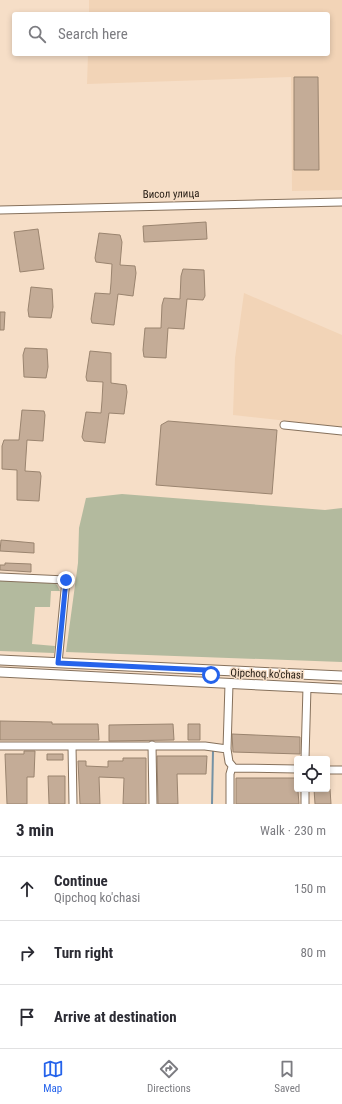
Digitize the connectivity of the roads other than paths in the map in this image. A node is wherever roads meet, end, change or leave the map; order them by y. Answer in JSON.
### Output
{"nodes":[{"id":1,"x":342,"y":202,"type":"edge"},
{"id":2,"x":0,"y":210,"type":"edge"},
{"id":3,"x":284,"y":425,"type":"dead end"},
{"id":4,"x":342,"y":431,"type":"edge"},
{"id":5,"x":0,"y":577,"type":"edge"},
{"id":6,"x":0,"y":660,"type":"edge"},
{"id":7,"x":58,"y":663,"type":"junction"},
{"id":8,"x":206,"y":670,"type":"junction"},
{"id":9,"x":0,"y":672,"type":"edge"},
{"id":10,"x":342,"y":676,"type":"edge"},
{"id":11,"x":206,"y":683,"type":"junction"},
{"id":12,"x":229,"y":684,"type":"junction"},
{"id":13,"x":307,"y":688,"type":"junction"},
{"id":14,"x":342,"y":689,"type":"edge"},
{"id":15,"x":0,"y":746,"type":"edge"},
{"id":16,"x":72,"y":746,"type":"junction"},
{"id":17,"x":152,"y":746,"type":"junction"},
{"id":18,"x":227,"y":748,"type":"junction"},
{"id":19,"x":305,"y":756,"type":"edge"},
{"id":20,"x":232,"y":766,"type":"junction"},
{"id":21,"x":294,"y":769,"type":"edge"},
{"id":22,"x":330,"y":770,"type":"edge"},
{"id":23,"x":342,"y":770,"type":"edge"},
{"id":24,"x":305,"y":792,"type":"edge"},
{"id":25,"x":72,"y":804,"type":"edge"},
{"id":26,"x":153,"y":804,"type":"edge"},
{"id":27,"x":230,"y":804,"type":"edge"},
{"id":28,"x":305,"y":804,"type":"edge"}],
"edges":[{"from":1,"to":2,"type":"street","name":"Висол улица"},
{"from":3,"to":4,"type":"street"},
{"from":5,"to":7,"type":"street"},
{"from":6,"to":7,"type":"main road","name":"Qipchoq ko'chasi"},
{"from":7,"to":8,"type":"main road","name":"Qipchoq ko'chasi"},
{"from":8,"to":10,"type":"main road","name":"Qipchoq ko'chasi"},
{"from":8,"to":11,"type":"main road"},
{"from":9,"to":11,"type":"main road","name":"Qipchoq ko'chasi"},
{"from":11,"to":12,"type":"main road","name":"Qipchoq ko'chasi"},
{"from":12,"to":13,"type":"main road","name":"Qipchoq ko'chasi"},
{"from":12,"to":18,"type":"street"},
{"from":13,"to":14,"type":"main road","name":"Qipchoq ko'chasi"},
{"from":13,"to":19,"type":"street"},
{"from":15,"to":16,"type":"street"},
{"from":16,"to":17,"type":"street"},
{"from":16,"to":25,"type":"street"},
{"from":17,"to":18,"type":"street"},
{"from":17,"to":26,"type":"street"},
{"from":18,"to":20,"type":"street"},
{"from":20,"to":21,"type":"street"},
{"from":20,"to":27,"type":"street"},
{"from":22,"to":23,"type":"street"},
{"from":24,"to":28,"type":"street"}]}
